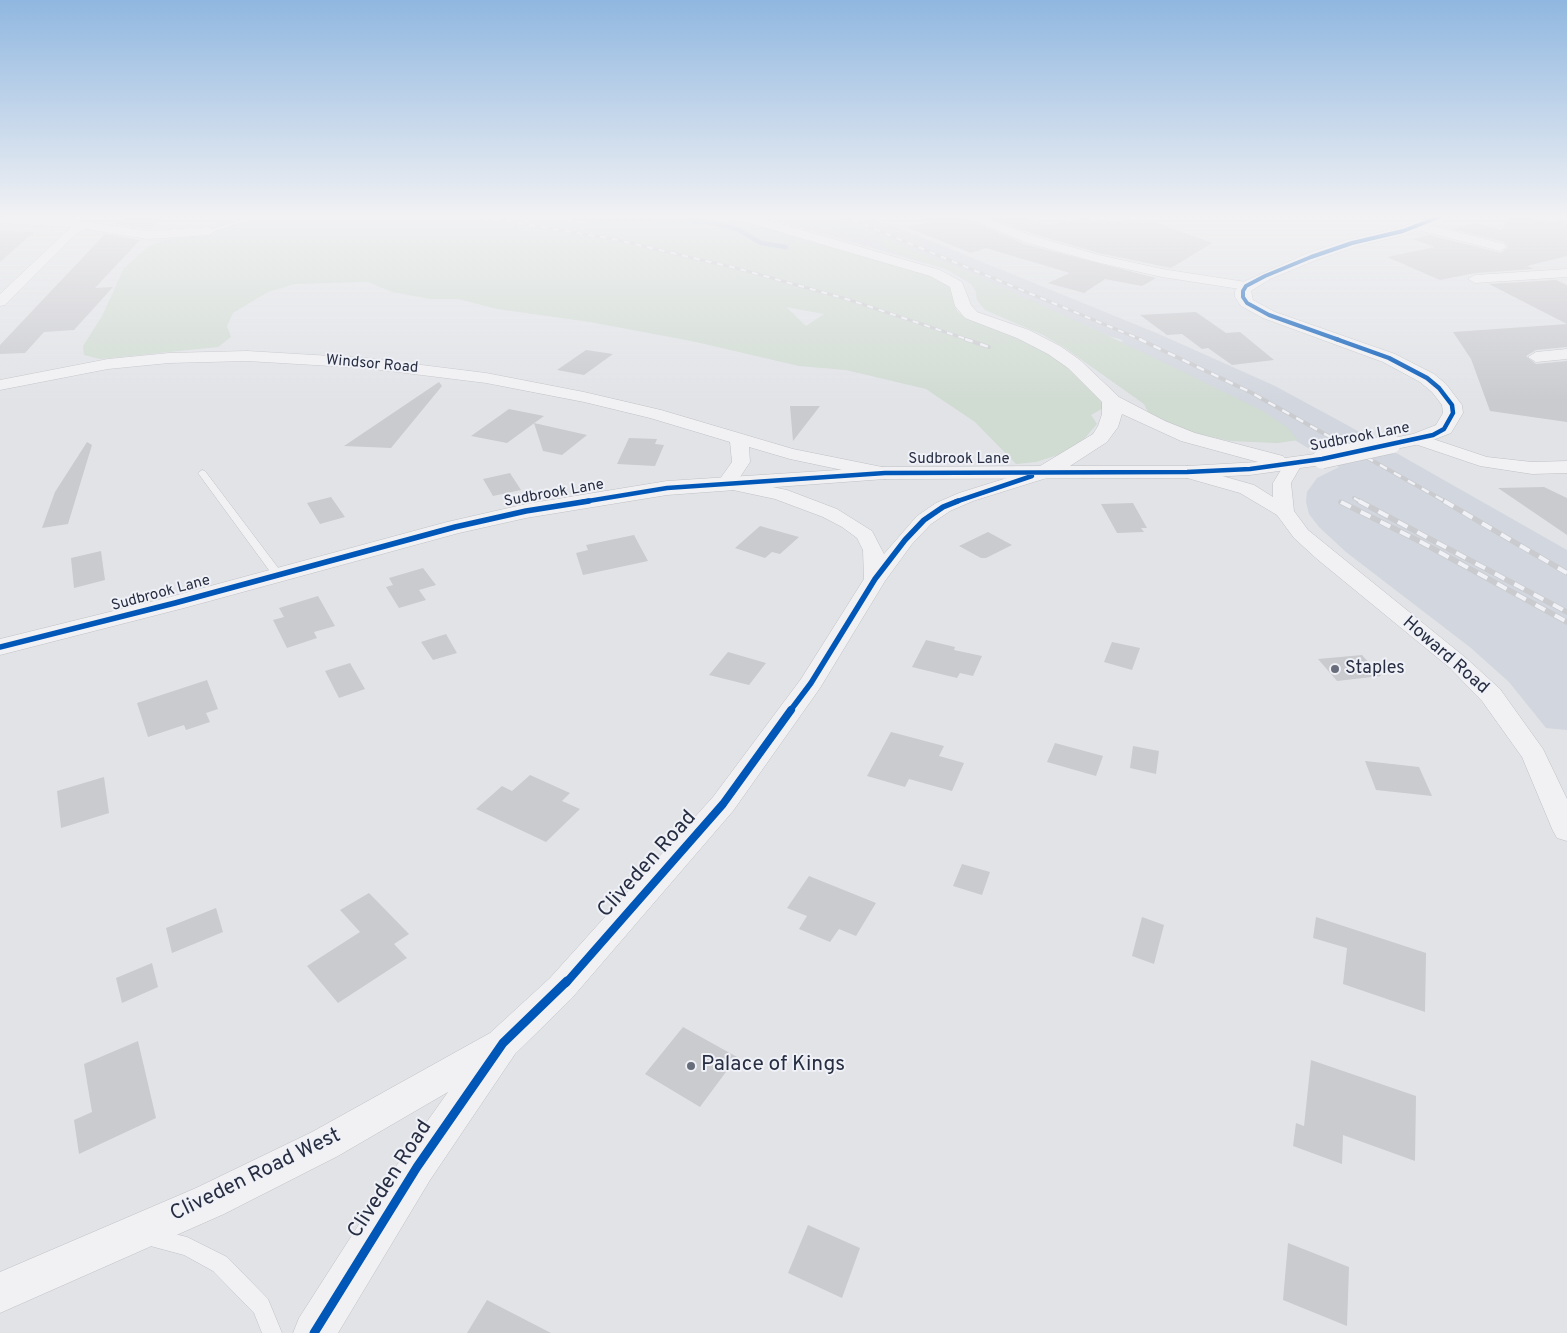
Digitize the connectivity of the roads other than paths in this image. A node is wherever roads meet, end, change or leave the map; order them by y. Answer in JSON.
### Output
{"nodes":[{"id":1,"x":21,"y":277,"type":"edge"},
{"id":2,"x":944,"y":277,"type":"edge"},
{"id":3,"x":1189,"y":277,"type":"edge"},
{"id":4,"x":1265,"y":277,"type":"edge"},
{"id":5,"x":1502,"y":277,"type":"edge"},
{"id":6,"x":1475,"y":279,"type":"dead end"},
{"id":7,"x":1246,"y":286,"type":"junction"},
{"id":8,"x":5,"y":292,"type":"edge"},
{"id":9,"x":0,"y":302,"type":"edge"},
{"id":10,"x":1567,"y":354,"type":"edge"},
{"id":11,"x":1536,"y":357,"type":"dead end"},
{"id":12,"x":44,"y":375,"type":"junction"},
{"id":13,"x":0,"y":379,"type":"edge"},
{"id":14,"x":0,"y":385,"type":"edge"},
{"id":15,"x":1112,"y":400,"type":"junction"},
{"id":16,"x":1418,"y":439,"type":"junction"},
{"id":17,"x":739,"y":440,"type":"junction"},
{"id":18,"x":1293,"y":464,"type":"junction"},
{"id":19,"x":1567,"y":467,"type":"edge"},
{"id":20,"x":1046,"y":472,"type":"junction"},
{"id":21,"x":1187,"y":472,"type":"junction"},
{"id":22,"x":202,"y":473,"type":"dead end"},
{"id":23,"x":885,"y":473,"type":"junction"},
{"id":24,"x":726,"y":483,"type":"junction"},
{"id":25,"x":1284,"y":511,"type":"junction"},
{"id":26,"x":278,"y":575,"type":"junction"},
{"id":27,"x":875,"y":579,"type":"junction"},
{"id":28,"x":0,"y":647,"type":"edge"},
{"id":29,"x":1567,"y":831,"type":"edge"},
{"id":30,"x":503,"y":1043,"type":"junction"},
{"id":31,"x":136,"y":1234,"type":"junction"},
{"id":32,"x":0,"y":1292,"type":"edge"},
{"id":33,"x":272,"y":1333,"type":"edge"},
{"id":34,"x":314,"y":1333,"type":"edge"}],
"edges":[{"from":1,"to":8,"type":"street"},
{"from":2,"to":15,"type":"street"},
{"from":3,"to":7,"type":"street"},
{"from":4,"to":7,"type":"street"},
{"from":5,"to":6,"type":"street"},
{"from":7,"to":16,"type":"street","name":"Sudbrook Lane"},
{"from":8,"to":9,"type":"street"},
{"from":10,"to":11,"type":"street"},
{"from":12,"to":13,"type":"street"},
{"from":12,"to":14,"type":"street","name":"Windsor Road"},
{"from":12,"to":17,"type":"street","name":"Windsor Road"},
{"from":15,"to":18,"type":"street"},
{"from":15,"to":20,"type":"street","name":"Cliveden Road"},
{"from":16,"to":18,"type":"street","name":"Sudbrook Lane","bridge":true},
{"from":16,"to":19,"type":"street"},
{"from":17,"to":23,"type":"street","name":"Windsor Road"},
{"from":17,"to":24,"type":"street"},
{"from":18,"to":21,"type":"street","name":"Sudbrook Lane"},
{"from":18,"to":25,"type":"street"},
{"from":20,"to":21,"type":"street","name":"Sudbrook Lane"},
{"from":20,"to":23,"type":"street","name":"Sudbrook Lane"},
{"from":20,"to":27,"type":"street","name":"Cliveden Road"},
{"from":21,"to":25,"type":"street","name":"Howard Road"},
{"from":22,"to":26,"type":"lane"},
{"from":23,"to":24,"type":"street","name":"Sudbrook Lane"},
{"from":24,"to":26,"type":"street","name":"Sudbrook Lane"},
{"from":24,"to":27,"type":"street"},
{"from":25,"to":29,"type":"street","name":"Howard Road"},
{"from":26,"to":28,"type":"street","name":"Sudbrook Lane"},
{"from":27,"to":30,"type":"street","name":"Cliveden Road"},
{"from":30,"to":31,"type":"street","name":"Cliveden Road West"},
{"from":30,"to":34,"type":"street","name":"Cliveden Road"},
{"from":31,"to":32,"type":"street","name":"Cliveden Road West"},
{"from":31,"to":33,"type":"lane"}]}
